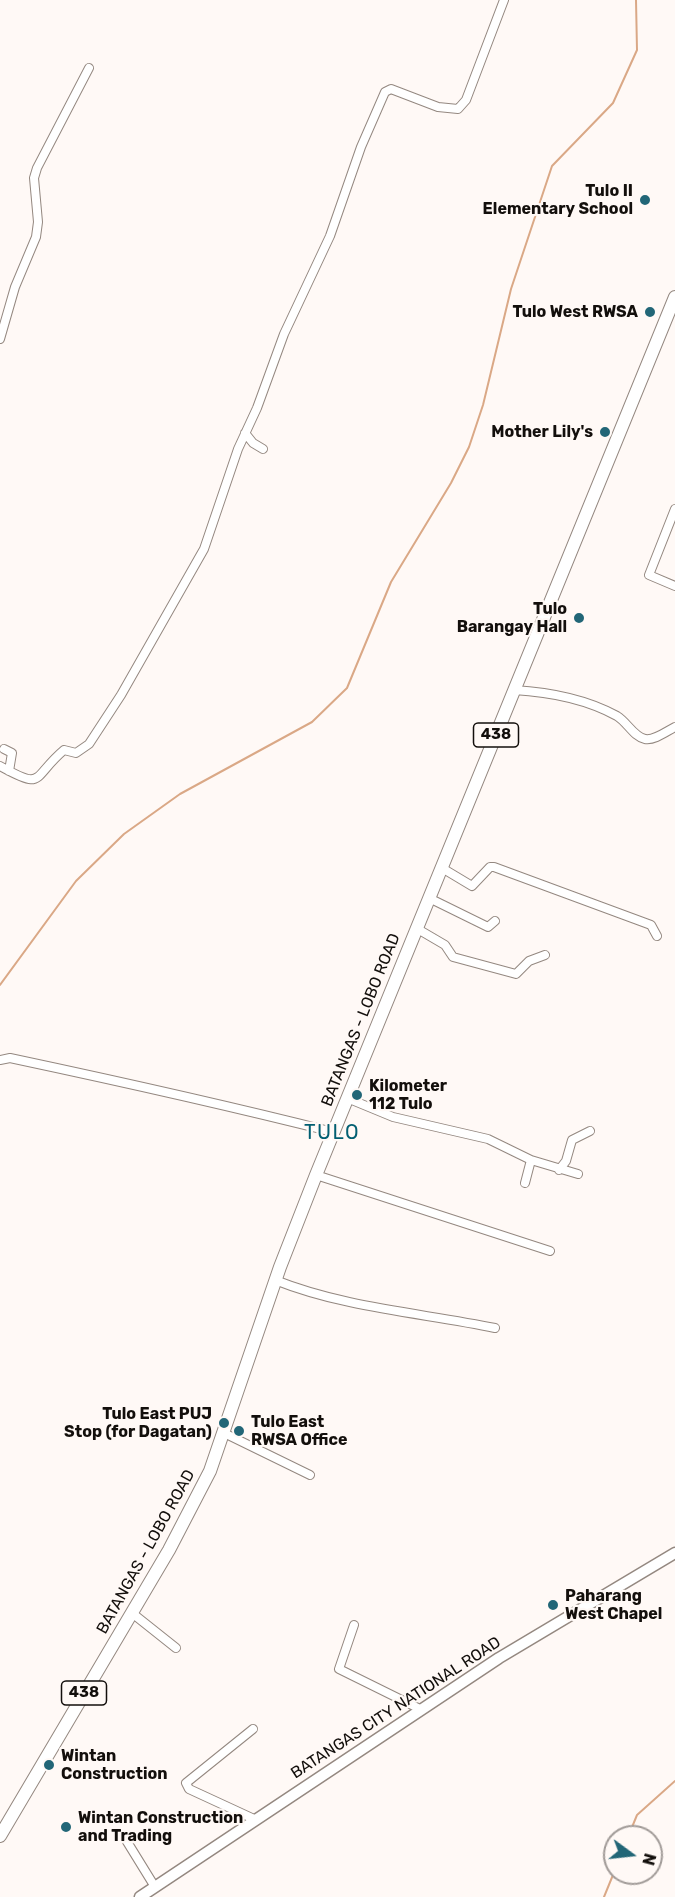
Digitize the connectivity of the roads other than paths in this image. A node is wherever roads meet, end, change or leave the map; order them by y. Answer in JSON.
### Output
{"nodes":[{"id":1,"x":504,"y":0,"type":"edge"},
{"id":2,"x":89,"y":68,"type":"dead end"},
{"id":3,"x":675,"y":297,"type":"edge"},
{"id":4,"x":671,"y":317,"type":"edge"},
{"id":5,"x":0,"y":339,"type":"edge"},
{"id":6,"x":245,"y":433,"type":"junction"},
{"id":7,"x":264,"y":449,"type":"dead end"},
{"id":8,"x":675,"y":508,"type":"edge"},
{"id":9,"x":675,"y":586,"type":"edge"},
{"id":10,"x":514,"y":690,"type":"junction"},
{"id":11,"x":675,"y":727,"type":"edge"},
{"id":12,"x":4,"y":749,"type":"dead end"},
{"id":13,"x":0,"y":766,"type":"edge"},
{"id":14,"x":9,"y":771,"type":"junction"},
{"id":15,"x":442,"y":868,"type":"junction"},
{"id":16,"x":429,"y":898,"type":"junction"},
{"id":17,"x":495,"y":921,"type":"dead end"},
{"id":18,"x":416,"y":928,"type":"junction"},
{"id":19,"x":657,"y":936,"type":"dead end"},
{"id":20,"x":545,"y":955,"type":"dead end"},
{"id":21,"x":0,"y":1059,"type":"edge"},
{"id":22,"x":347,"y":1098,"type":"junction"},
{"id":23,"x":590,"y":1131,"type":"dead end"},
{"id":24,"x":333,"y":1132,"type":"junction"},
{"id":25,"x":531,"y":1160,"type":"junction"},
{"id":26,"x":559,"y":1170,"type":"junction"},
{"id":27,"x":578,"y":1174,"type":"dead end"},
{"id":28,"x":316,"y":1175,"type":"junction"},
{"id":29,"x":525,"y":1183,"type":"dead end"},
{"id":30,"x":550,"y":1251,"type":"dead end"},
{"id":31,"x":275,"y":1280,"type":"junction"},
{"id":32,"x":495,"y":1328,"type":"dead end"},
{"id":33,"x":224,"y":1433,"type":"junction"},
{"id":34,"x":310,"y":1475,"type":"dead end"},
{"id":35,"x":675,"y":1553,"type":"edge"},
{"id":36,"x":132,"y":1613,"type":"junction"},
{"id":37,"x":354,"y":1624,"type":"dead end"},
{"id":38,"x":176,"y":1648,"type":"dead end"},
{"id":39,"x":420,"y":1709,"type":"junction"},
{"id":40,"x":253,"y":1730,"type":"dead end"},
{"id":41,"x":254,"y":1819,"type":"junction"},
{"id":42,"x":0,"y":1836,"type":"edge"},
{"id":43,"x":126,"y":1840,"type":"dead end"},
{"id":44,"x":155,"y":1887,"type":"junction"},
{"id":45,"x":140,"y":1897,"type":"edge"}],
"edges":[{"from":1,"to":6,"type":"street"},
{"from":2,"to":5,"type":"street"},
{"from":3,"to":4,"type":"main road","name":"BATANGAS - LOBO ROAD","number":"438"},
{"from":4,"to":10,"type":"main road","name":"BATANGAS - LOBO ROAD","number":"438"},
{"from":6,"to":7,"type":"street"},
{"from":6,"to":14,"type":"street"},
{"from":8,"to":9,"type":"street"},
{"from":10,"to":11,"type":"street"},
{"from":10,"to":15,"type":"main road","name":"BATANGAS - LOBO ROAD","number":"438"},
{"from":12,"to":14,"type":"street"},
{"from":13,"to":14,"type":"street"},
{"from":15,"to":16,"type":"main road","name":"BATANGAS - LOBO ROAD","number":"438"},
{"from":15,"to":19,"type":"street"},
{"from":16,"to":17,"type":"street"},
{"from":16,"to":18,"type":"main road","name":"BATANGAS - LOBO ROAD","number":"438"},
{"from":18,"to":20,"type":"street"},
{"from":18,"to":22,"type":"main road","name":"BATANGAS - LOBO ROAD","number":"438"},
{"from":21,"to":24,"type":"street"},
{"from":22,"to":24,"type":"main road","name":"BATANGAS - LOBO ROAD","number":"438"},
{"from":22,"to":25,"type":"street"},
{"from":23,"to":26,"type":"street"},
{"from":24,"to":28,"type":"main road","name":"BATANGAS - LOBO ROAD","number":"438"},
{"from":25,"to":26,"type":"street"},
{"from":25,"to":29,"type":"street"},
{"from":26,"to":27,"type":"street"},
{"from":28,"to":30,"type":"street"},
{"from":28,"to":31,"type":"main road","name":"BATANGAS - LOBO ROAD","number":"438"},
{"from":31,"to":32,"type":"street"},
{"from":31,"to":33,"type":"main road","name":"BATANGAS - LOBO ROAD","number":"438"},
{"from":33,"to":34,"type":"street"},
{"from":33,"to":36,"type":"main road","name":"BATANGAS - LOBO ROAD","number":"438"},
{"from":35,"to":39,"type":"street","name":"BATANGAS CITY NATIONAL ROAD"},
{"from":36,"to":38,"type":"street"},
{"from":36,"to":42,"type":"main road","name":"BATANGAS - LOBO ROAD","number":"438"},
{"from":37,"to":39,"type":"street"},
{"from":39,"to":41,"type":"street","name":"BATANGAS CITY NATIONAL ROAD"},
{"from":40,"to":41,"type":"street"},
{"from":41,"to":44,"type":"street","name":"BATANGAS CITY NATIONAL ROAD"},
{"from":43,"to":44,"type":"street"},
{"from":44,"to":45,"type":"street","name":"BATANGAS CITY NATIONAL ROAD"}]}
